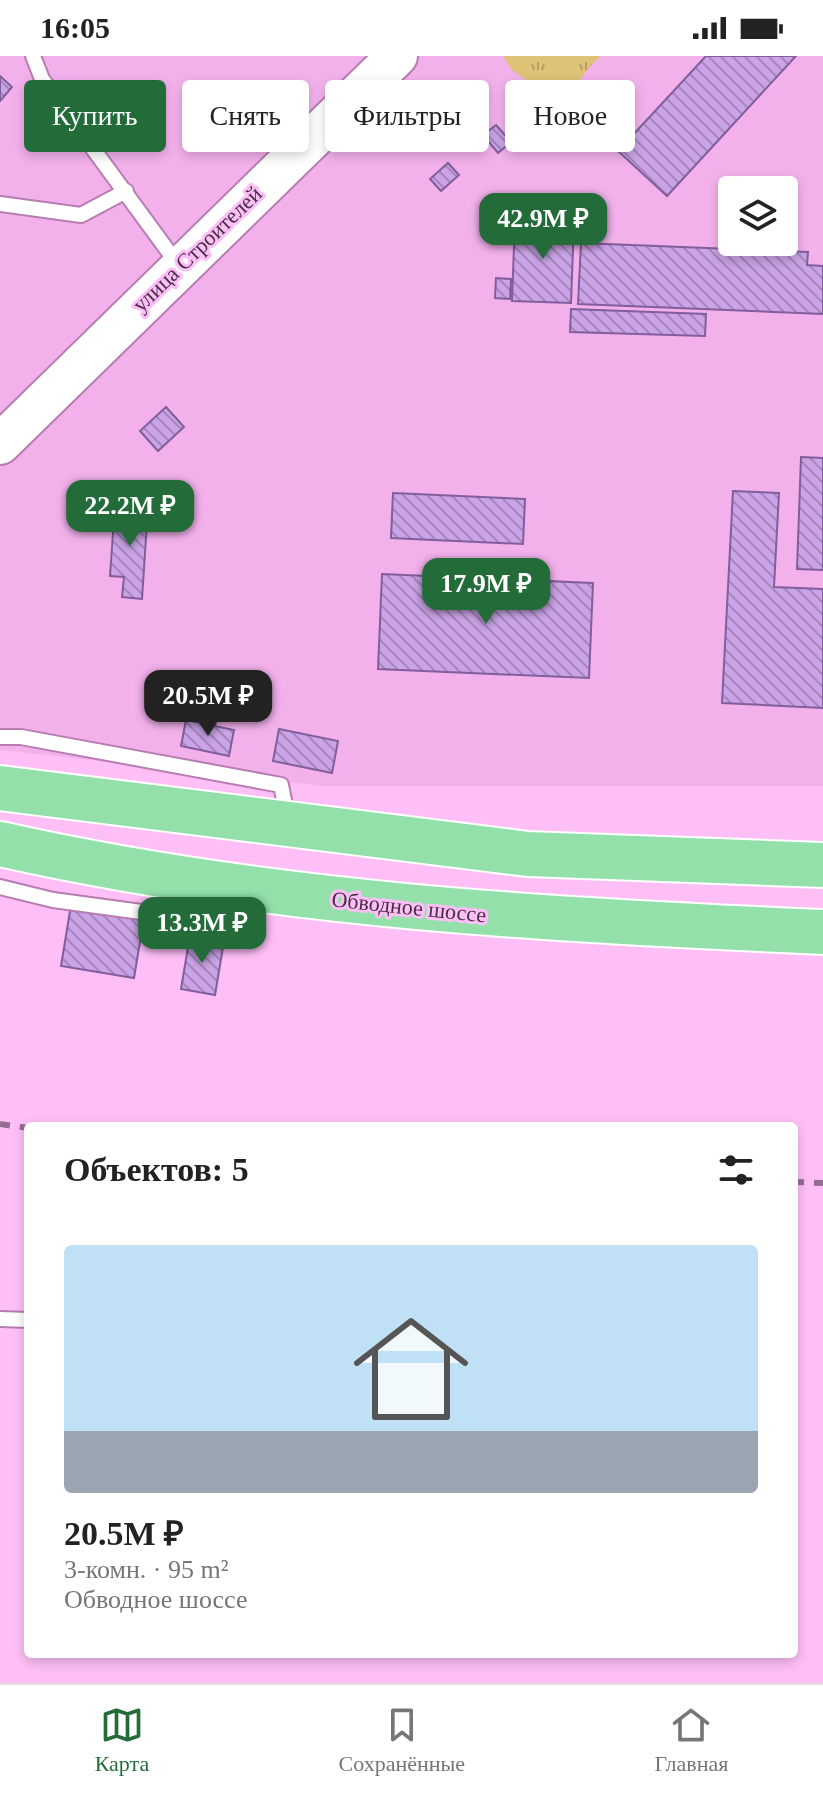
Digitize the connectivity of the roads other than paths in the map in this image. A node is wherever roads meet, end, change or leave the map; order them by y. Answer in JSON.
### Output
{"nodes":[{"id":1,"x":33,"y":56,"type":"edge"},
{"id":2,"x":397,"y":56,"type":"edge"},
{"id":3,"x":126,"y":191,"type":"junction"},
{"id":4,"x":0,"y":204,"type":"edge"},
{"id":5,"x":179,"y":266,"type":"junction"},
{"id":6,"x":0,"y":444,"type":"edge"},
{"id":7,"x":0,"y":737,"type":"edge"},
{"id":8,"x":0,"y":788,"type":"edge"},
{"id":9,"x":289,"y":824,"type":"junction"},
{"id":10,"x":0,"y":844,"type":"edge"},
{"id":11,"x":823,"y":865,"type":"edge"},
{"id":12,"x":235,"y":886,"type":"junction"},
{"id":13,"x":0,"y":887,"type":"edge"},
{"id":14,"x":823,"y":932,"type":"edge"},
{"id":15,"x":0,"y":1319,"type":"edge"},
{"id":16,"x":24,"y":1320,"type":"edge"}],
"edges":[{"from":1,"to":3,"type":"lane"},
{"from":2,"to":5,"type":"main road","name":"улица Строителей"},
{"from":3,"to":4,"type":"lane"},
{"from":3,"to":5,"type":"lane"},
{"from":5,"to":6,"type":"main road","name":"улица Строителей"},
{"from":7,"to":9,"type":"lane"},
{"from":8,"to":9,"type":"main road"},
{"from":9,"to":11,"type":"main road"},
{"from":10,"to":12,"type":"main road","name":"Обводное шоссе"},
{"from":12,"to":13,"type":"lane"},
{"from":12,"to":14,"type":"main road","name":"Обводное шоссе"},
{"from":15,"to":16,"type":"lane"}]}
